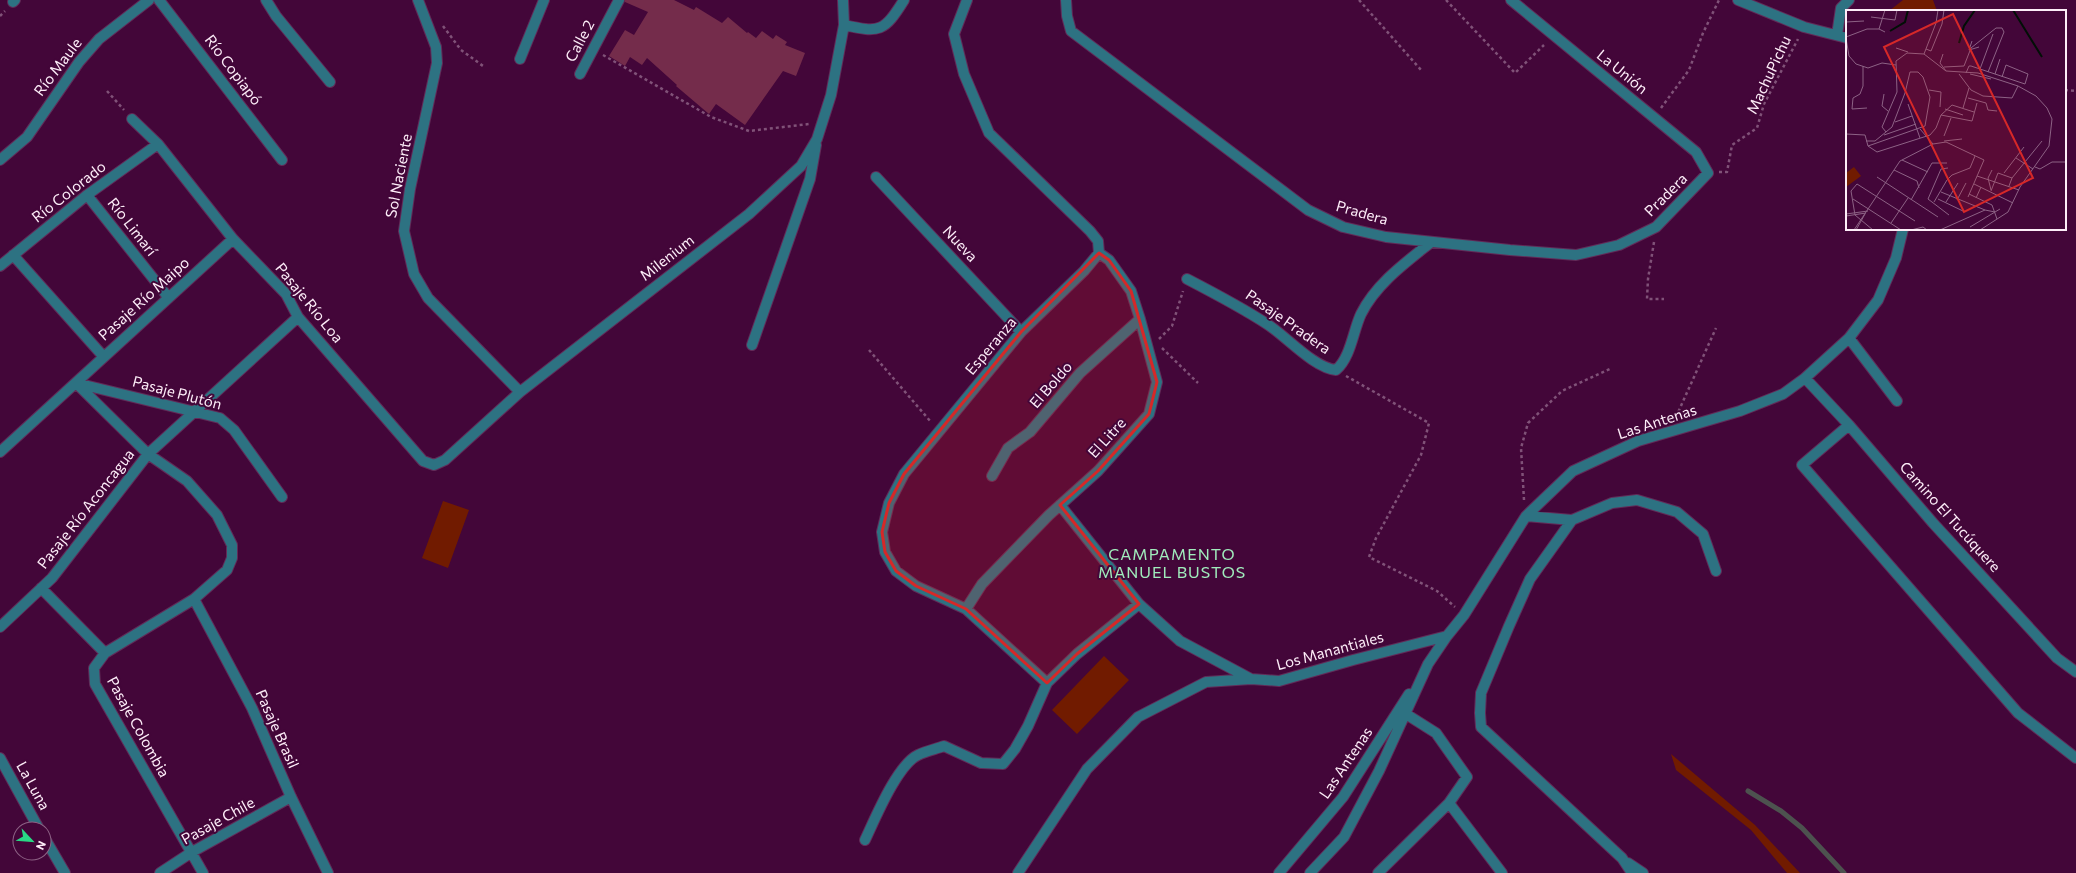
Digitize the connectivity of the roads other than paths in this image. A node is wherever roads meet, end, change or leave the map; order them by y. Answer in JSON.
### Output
{"nodes":[{"id":1,"x":149,"y":0,"type":"edge"},
{"id":2,"x":159,"y":0,"type":"edge"},
{"id":3,"x":266,"y":0,"type":"edge"},
{"id":4,"x":418,"y":0,"type":"edge"},
{"id":5,"x":544,"y":0,"type":"edge"},
{"id":6,"x":619,"y":0,"type":"edge"},
{"id":7,"x":843,"y":0,"type":"edge"},
{"id":8,"x":904,"y":0,"type":"edge"},
{"id":9,"x":967,"y":0,"type":"edge"},
{"id":10,"x":1066,"y":0,"type":"edge"},
{"id":11,"x":1511,"y":0,"type":"edge"},
{"id":12,"x":1738,"y":0,"type":"edge"},
{"id":13,"x":1849,"y":0,"type":"edge"},
{"id":14,"x":844,"y":25,"type":"junction"},
{"id":15,"x":1842,"y":36,"type":"edge"},
{"id":16,"x":520,"y":59,"type":"dead end"},
{"id":17,"x":580,"y":74,"type":"dead end"},
{"id":18,"x":330,"y":82,"type":"dead end"},
{"id":19,"x":132,"y":119,"type":"road end"},
{"id":20,"x":817,"y":139,"type":"junction"},
{"id":21,"x":158,"y":144,"type":"junction"},
{"id":22,"x":0,"y":160,"type":"edge"},
{"id":23,"x":282,"y":160,"type":"dead end"},
{"id":24,"x":1708,"y":173,"type":"joint"},
{"id":25,"x":876,"y":177,"type":"dead end"},
{"id":26,"x":87,"y":195,"type":"junction"},
{"id":27,"x":1903,"y":231,"type":"edge"},
{"id":28,"x":233,"y":239,"type":"junction"},
{"id":29,"x":1430,"y":243,"type":"junction"},
{"id":30,"x":1099,"y":253,"type":"junction"},
{"id":31,"x":13,"y":255,"type":"junction"},
{"id":32,"x":0,"y":266,"type":"edge"},
{"id":33,"x":1187,"y":279,"type":"road end"},
{"id":34,"x":168,"y":297,"type":"junction"},
{"id":35,"x":298,"y":317,"type":"junction"},
{"id":36,"x":1140,"y":319,"type":"junction"},
{"id":37,"x":1021,"y":332,"type":"junction"},
{"id":38,"x":1849,"y":338,"type":"junction"},
{"id":39,"x":752,"y":345,"type":"dead end"},
{"id":40,"x":104,"y":356,"type":"junction"},
{"id":41,"x":1805,"y":378,"type":"junction"},
{"id":42,"x":76,"y":383,"type":"junction"},
{"id":43,"x":520,"y":392,"type":"junction"},
{"id":44,"x":1897,"y":401,"type":"dead end"},
{"id":45,"x":196,"y":410,"type":"junction"},
{"id":46,"x":1849,"y":425,"type":"junction"},
{"id":47,"x":0,"y":452,"type":"edge"},
{"id":48,"x":148,"y":454,"type":"junction"},
{"id":49,"x":434,"y":465,"type":"joint"},
{"id":50,"x":992,"y":476,"type":"dead end"},
{"id":51,"x":282,"y":497,"type":"dead end"},
{"id":52,"x":1060,"y":505,"type":"junction"},
{"id":53,"x":1526,"y":516,"type":"junction"},
{"id":54,"x":1572,"y":520,"type":"junction"},
{"id":55,"x":1716,"y":571,"type":"dead end"},
{"id":56,"x":41,"y":588,"type":"junction"},
{"id":57,"x":194,"y":599,"type":"junction"},
{"id":58,"x":1139,"y":604,"type":"junction"},
{"id":59,"x":966,"y":609,"type":"junction"},
{"id":60,"x":0,"y":627,"type":"edge"},
{"id":61,"x":1446,"y":636,"type":"junction"},
{"id":62,"x":105,"y":653,"type":"junction"},
{"id":63,"x":1428,"y":664,"type":"junction"},
{"id":64,"x":2076,"y":672,"type":"edge"},
{"id":65,"x":1251,"y":679,"type":"junction"},
{"id":66,"x":1047,"y":683,"type":"junction"},
{"id":67,"x":1406,"y":714,"type":"junction"},
{"id":68,"x":0,"y":758,"type":"edge"},
{"id":69,"x":2076,"y":758,"type":"edge"},
{"id":70,"x":291,"y":797,"type":"junction"},
{"id":71,"x":1449,"y":803,"type":"junction"},
{"id":72,"x":35,"y":821,"type":"edge"},
{"id":73,"x":865,"y":840,"type":"dead end"},
{"id":74,"x":52,"y":851,"type":"edge"},
{"id":75,"x":192,"y":852,"type":"junction"},
{"id":76,"x":1622,"y":858,"type":"junction"},
{"id":77,"x":64,"y":873,"type":"edge"},
{"id":78,"x":160,"y":873,"type":"edge"},
{"id":79,"x":203,"y":873,"type":"edge"},
{"id":80,"x":328,"y":873,"type":"edge"},
{"id":81,"x":1018,"y":873,"type":"edge"},
{"id":82,"x":1279,"y":873,"type":"edge"},
{"id":83,"x":1310,"y":873,"type":"edge"},
{"id":84,"x":1378,"y":873,"type":"edge"},
{"id":85,"x":1502,"y":873,"type":"edge"},
{"id":86,"x":1624,"y":873,"type":"edge"},
{"id":87,"x":1632,"y":873,"type":"edge"},
{"id":88,"x":1643,"y":873,"type":"edge"}],
"edges":[{"from":1,"to":22,"type":"street","name":"Río Maule"},
{"from":2,"to":23,"type":"street","name":"Río Copiapó"},
{"from":3,"to":18,"type":"street"},
{"from":4,"to":43,"type":"street","name":"Sol Naciente"},
{"from":5,"to":16,"type":"street"},
{"from":6,"to":17,"type":"street","name":"Calle 2"},
{"from":7,"to":14,"type":"street","name":"Milenium"},
{"from":8,"to":14,"type":"street"},
{"from":9,"to":30,"type":"street"},
{"from":10,"to":29,"type":"street","name":"Pradera"},
{"from":11,"to":24,"type":"street","name":"La Unión"},
{"from":12,"to":15,"type":"street"},
{"from":13,"to":15,"type":"street"},
{"from":14,"to":20,"type":"street","name":"Milenium"},
{"from":19,"to":21,"type":"street","name":"Pasaje Río Loa"},
{"from":20,"to":39,"type":"street"},
{"from":20,"to":43,"type":"street","name":"Milenium"},
{"from":21,"to":26,"type":"street","name":"Río Colorado"},
{"from":21,"to":28,"type":"street","name":"Pasaje Río Loa"},
{"from":24,"to":29,"type":"street","name":"Pradera"},
{"from":25,"to":37,"type":"street","name":"Nueva"},
{"from":26,"to":31,"type":"street","name":"Río Colorado"},
{"from":26,"to":34,"type":"street","name":"Río Limarí"},
{"from":27,"to":38,"type":"street","name":"Las Antenas"},
{"from":28,"to":34,"type":"street","name":"Pasaje Río Maipo"},
{"from":28,"to":35,"type":"street","name":"Pasaje Río Loa"},
{"from":29,"to":33,"type":"street","name":"Pasaje Pradera"},
{"from":30,"to":36,"type":"street","name":"El Litre"},
{"from":30,"to":37,"type":"street","name":"Esperanza"},
{"from":31,"to":32,"type":"street","name":"Río Colorado"},
{"from":31,"to":40,"type":"street"},
{"from":34,"to":40,"type":"street","name":"Pasaje Río Maipo"},
{"from":35,"to":45,"type":"street","name":"Pasaje Río Aconcagua"},
{"from":35,"to":49,"type":"street","name":"Pasaje Río Loa"},
{"from":36,"to":50,"type":"street","name":"El Boldo"},
{"from":36,"to":52,"type":"street","name":"El Litre"},
{"from":37,"to":59,"type":"street","name":"Esperanza"},
{"from":38,"to":41,"type":"street","name":"Las Antenas"},
{"from":38,"to":44,"type":"street"},
{"from":40,"to":42,"type":"street","name":"Pasaje Río Maipo"},
{"from":41,"to":46,"type":"street","name":"Camino El Tucúquere"},
{"from":41,"to":53,"type":"street","name":"Las Antenas"},
{"from":42,"to":45,"type":"street","name":"Pasaje Plutón"},
{"from":42,"to":47,"type":"street","name":"Pasaje Río Maipo"},
{"from":42,"to":48,"type":"street"},
{"from":43,"to":49,"type":"street","name":"Milenium"},
{"from":45,"to":48,"type":"street","name":"Pasaje Río Aconcagua"},
{"from":45,"to":51,"type":"street","name":"Pasaje Plutón"},
{"from":46,"to":64,"type":"street","name":"Camino El Tucúquere"},
{"from":46,"to":69,"type":"street"},
{"from":48,"to":56,"type":"street","name":"Pasaje Río Aconcagua"},
{"from":48,"to":57,"type":"street"},
{"from":52,"to":58,"type":"street"},
{"from":52,"to":59,"type":"street","name":"El Litre"},
{"from":53,"to":54,"type":"street"},
{"from":53,"to":61,"type":"street","name":"Las Antenas"},
{"from":54,"to":55,"type":"street"},
{"from":54,"to":76,"type":"street"},
{"from":56,"to":60,"type":"street","name":"Pasaje Río Aconcagua"},
{"from":56,"to":62,"type":"street"},
{"from":57,"to":62,"type":"street"},
{"from":57,"to":70,"type":"street","name":"Pasaje Brasil"},
{"from":58,"to":65,"type":"street"},
{"from":58,"to":66,"type":"street"},
{"from":59,"to":66,"type":"street","name":"Esperanza"},
{"from":61,"to":63,"type":"street","name":"Las Antenas"},
{"from":61,"to":65,"type":"street","name":"Los Manantiales"},
{"from":62,"to":75,"type":"street","name":"Pasaje Colombia"},
{"from":63,"to":67,"type":"street","name":"Las Antenas"},
{"from":63,"to":82,"type":"street","name":"Las Antenas"},
{"from":65,"to":81,"type":"street","name":"Los Manantiales"},
{"from":66,"to":73,"type":"street"},
{"from":67,"to":71,"type":"street"},
{"from":67,"to":83,"type":"street","name":"Las Antenas"},
{"from":68,"to":72,"type":"street","name":"La Luna"},
{"from":70,"to":75,"type":"street","name":"Pasaje Chile"},
{"from":70,"to":80,"type":"street","name":"Pasaje Brasil"},
{"from":71,"to":84,"type":"street"},
{"from":71,"to":85,"type":"street"},
{"from":74,"to":77,"type":"street"},
{"from":75,"to":78,"type":"street","name":"Pasaje Chile"},
{"from":75,"to":79,"type":"street","name":"Pasaje Colombia"},
{"from":76,"to":86,"type":"street"},
{"from":76,"to":87,"type":"street"},
{"from":76,"to":88,"type":"street"}]}
